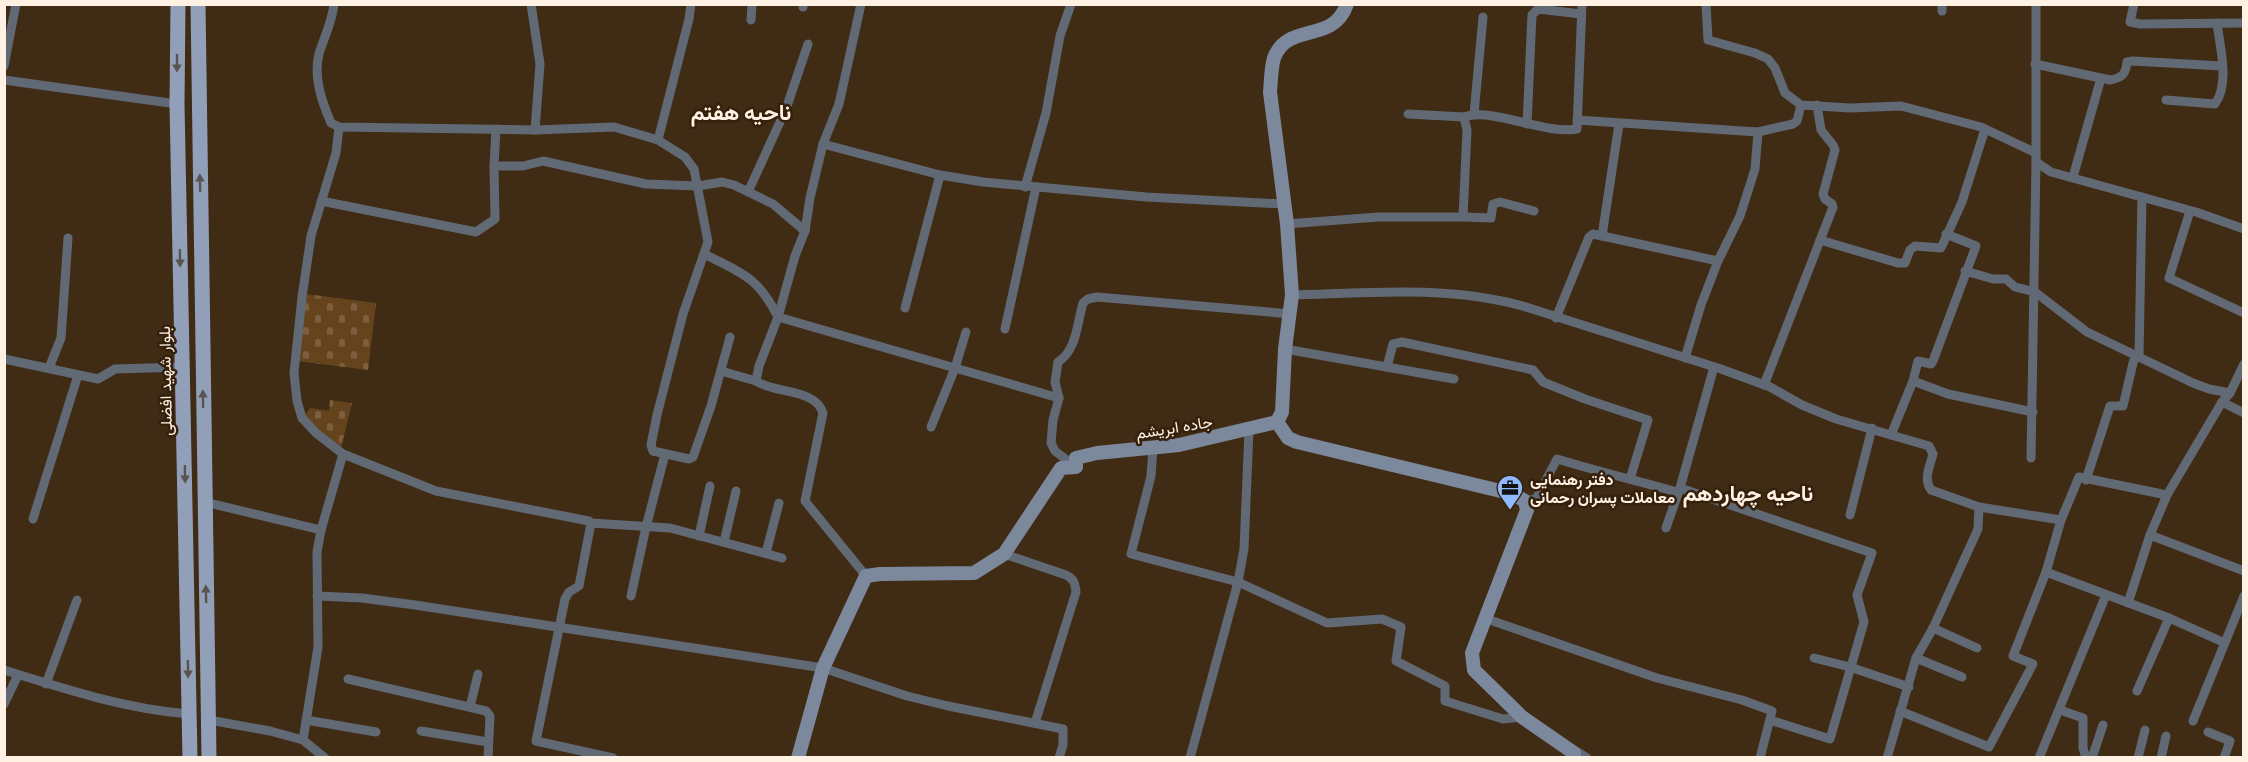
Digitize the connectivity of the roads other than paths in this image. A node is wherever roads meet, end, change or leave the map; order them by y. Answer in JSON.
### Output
{"nodes":[{"id":1,"x":16,"y":4,"type":"edge"},
{"id":2,"x":178,"y":4,"type":"edge"},
{"id":3,"x":198,"y":4,"type":"edge"},
{"id":4,"x":334,"y":4,"type":"edge"},
{"id":5,"x":531,"y":4,"type":"edge"},
{"id":6,"x":691,"y":4,"type":"edge"},
{"id":7,"x":752,"y":4,"type":"edge"},
{"id":8,"x":861,"y":4,"type":"edge"},
{"id":9,"x":1071,"y":4,"type":"edge"},
{"id":10,"x":1347,"y":4,"type":"edge"},
{"id":11,"x":1707,"y":4,"type":"edge"},
{"id":12,"x":2036,"y":4,"type":"edge"},
{"id":13,"x":2134,"y":4,"type":"edge"},
{"id":14,"x":1582,"y":9,"type":"edge"},
{"id":15,"x":1482,"y":17,"type":"dead end"},
{"id":16,"x":751,"y":20,"type":"dead end"},
{"id":17,"x":2244,"y":23,"type":"edge"},
{"id":18,"x":2217,"y":24,"type":"junction"},
{"id":19,"x":808,"y":44,"type":"dead end"},
{"id":20,"x":2035,"y":64,"type":"junction"},
{"id":21,"x":4,"y":66,"type":"edge"},
{"id":22,"x":2222,"y":66,"type":"junction"},
{"id":23,"x":2101,"y":78,"type":"junction"},
{"id":24,"x":4,"y":80,"type":"edge"},
{"id":25,"x":2166,"y":100,"type":"dead end"},
{"id":26,"x":177,"y":104,"type":"junction"},
{"id":27,"x":1801,"y":105,"type":"junction"},
{"id":28,"x":1818,"y":105,"type":"junction"},
{"id":29,"x":1408,"y":114,"type":"dead end"},
{"id":30,"x":1474,"y":114,"type":"junction"},
{"id":31,"x":1464,"y":117,"type":"junction"},
{"id":32,"x":1577,"y":120,"type":"junction"},
{"id":33,"x":1619,"y":123,"type":"junction"},
{"id":34,"x":1527,"y":124,"type":"junction"},
{"id":35,"x":339,"y":127,"type":"junction"},
{"id":36,"x":496,"y":129,"type":"junction"},
{"id":37,"x":1985,"y":129,"type":"junction"},
{"id":38,"x":535,"y":130,"type":"junction"},
{"id":39,"x":1758,"y":132,"type":"junction"},
{"id":40,"x":658,"y":140,"type":"junction"},
{"id":41,"x":824,"y":144,"type":"junction"},
{"id":42,"x":2036,"y":158,"type":"junction"},
{"id":43,"x":494,"y":166,"type":"junction"},
{"id":44,"x":940,"y":175,"type":"junction"},
{"id":45,"x":2073,"y":177,"type":"junction"},
{"id":46,"x":698,"y":186,"type":"junction"},
{"id":47,"x":1025,"y":187,"type":"junction"},
{"id":48,"x":1036,"y":187,"type":"junction"},
{"id":49,"x":748,"y":192,"type":"junction"},
{"id":50,"x":2142,"y":197,"type":"junction"},
{"id":51,"x":321,"y":201,"type":"junction"},
{"id":52,"x":1283,"y":204,"type":"junction"},
{"id":53,"x":1534,"y":211,"type":"dead end"},
{"id":54,"x":2190,"y":211,"type":"junction"},
{"id":55,"x":1463,"y":217,"type":"junction"},
{"id":56,"x":1287,"y":224,"type":"junction"},
{"id":57,"x":2244,"y":228,"type":"edge"},
{"id":58,"x":805,"y":231,"type":"junction"},
{"id":59,"x":1946,"y":234,"type":"junction"},
{"id":60,"x":1602,"y":236,"type":"junction"},
{"id":61,"x":68,"y":238,"type":"dead end"},
{"id":62,"x":1820,"y":240,"type":"junction"},
{"id":63,"x":704,"y":254,"type":"junction"},
{"id":64,"x":1718,"y":261,"type":"junction"},
{"id":65,"x":1965,"y":271,"type":"junction"},
{"id":66,"x":2035,"y":292,"type":"junction"},
{"id":67,"x":1292,"y":295,"type":"junction"},
{"id":68,"x":905,"y":308,"type":"dead end"},
{"id":69,"x":2244,"y":313,"type":"edge"},
{"id":70,"x":1291,"y":314,"type":"junction"},
{"id":71,"x":778,"y":317,"type":"junction"},
{"id":72,"x":1556,"y":318,"type":"junction"},
{"id":73,"x":1005,"y":328,"type":"dead end"},
{"id":74,"x":966,"y":332,"type":"dead end"},
{"id":75,"x":730,"y":337,"type":"dead end"},
{"id":76,"x":1285,"y":349,"type":"junction"},
{"id":77,"x":2139,"y":357,"type":"junction"},
{"id":78,"x":4,"y":358,"type":"edge"},
{"id":79,"x":1685,"y":358,"type":"junction"},
{"id":80,"x":2244,"y":364,"type":"edge"},
{"id":81,"x":183,"y":367,"type":"junction"},
{"id":82,"x":1714,"y":367,"type":"junction"},
{"id":83,"x":49,"y":368,"type":"junction"},
{"id":84,"x":955,"y":368,"type":"junction"},
{"id":85,"x":1387,"y":368,"type":"junction"},
{"id":86,"x":721,"y":371,"type":"junction"},
{"id":87,"x":78,"y":375,"type":"junction"},
{"id":88,"x":1454,"y":379,"type":"dead end"},
{"id":89,"x":756,"y":381,"type":"junction"},
{"id":90,"x":1914,"y":381,"type":"junction"},
{"id":91,"x":1764,"y":385,"type":"junction"},
{"id":92,"x":2230,"y":393,"type":"junction"},
{"id":93,"x":1059,"y":398,"type":"junction"},
{"id":94,"x":2222,"y":402,"type":"junction"},
{"id":95,"x":2033,"y":412,"type":"junction"},
{"id":96,"x":2244,"y":413,"type":"edge"},
{"id":97,"x":1277,"y":422,"type":"junction"},
{"id":98,"x":931,"y":427,"type":"dead end"},
{"id":99,"x":1872,"y":428,"type":"junction"},
{"id":100,"x":1249,"y":430,"type":"junction"},
{"id":101,"x":1891,"y":435,"type":"junction"},
{"id":102,"x":184,"y":439,"type":"junction"},
{"id":103,"x":203,"y":439,"type":"junction"},
{"id":104,"x":1153,"y":448,"type":"junction"},
{"id":105,"x":343,"y":454,"type":"junction"},
{"id":106,"x":665,"y":454,"type":"junction"},
{"id":107,"x":2031,"y":458,"type":"dead end"},
{"id":108,"x":1076,"y":467,"type":"junction"},
{"id":109,"x":1630,"y":479,"type":"junction"},
{"id":110,"x":2086,"y":480,"type":"junction"},
{"id":111,"x":710,"y":486,"type":"dead end"},
{"id":112,"x":1678,"y":490,"type":"junction"},
{"id":113,"x":736,"y":491,"type":"dead end"},
{"id":114,"x":2167,"y":495,"type":"junction"},
{"id":115,"x":1525,"y":501,"type":"junction"},
{"id":116,"x":205,"y":502,"type":"junction"},
{"id":117,"x":779,"y":503,"type":"dead end"},
{"id":118,"x":1979,"y":507,"type":"junction"},
{"id":119,"x":1850,"y":515,"type":"dead end"},
{"id":120,"x":33,"y":519,"type":"dead end"},
{"id":121,"x":2061,"y":520,"type":"junction"},
{"id":122,"x":591,"y":523,"type":"junction"},
{"id":123,"x":646,"y":527,"type":"junction"},
{"id":124,"x":1666,"y":528,"type":"dead end"},
{"id":125,"x":321,"y":530,"type":"junction"},
{"id":126,"x":2150,"y":534,"type":"junction"},
{"id":127,"x":699,"y":536,"type":"junction"},
{"id":128,"x":724,"y":542,"type":"junction"},
{"id":129,"x":766,"y":553,"type":"junction"},
{"id":130,"x":1004,"y":554,"type":"junction"},
{"id":131,"x":782,"y":558,"type":"dead end"},
{"id":132,"x":2244,"y":571,"type":"edge"},
{"id":133,"x":2046,"y":572,"type":"junction"},
{"id":134,"x":866,"y":576,"type":"junction"},
{"id":135,"x":1238,"y":582,"type":"junction"},
{"id":136,"x":2106,"y":595,"type":"junction"},
{"id":137,"x":317,"y":596,"type":"junction"},
{"id":138,"x":631,"y":596,"type":"dead end"},
{"id":139,"x":2244,"y":596,"type":"edge"},
{"id":140,"x":77,"y":600,"type":"dead end"},
{"id":141,"x":2128,"y":603,"type":"junction"},
{"id":142,"x":1484,"y":618,"type":"junction"},
{"id":143,"x":2169,"y":618,"type":"junction"},
{"id":144,"x":1934,"y":627,"type":"junction"},
{"id":145,"x":560,"y":628,"type":"junction"},
{"id":146,"x":2225,"y":643,"type":"junction"},
{"id":147,"x":1977,"y":648,"type":"dead end"},
{"id":148,"x":1814,"y":658,"type":"dead end"},
{"id":149,"x":1916,"y":658,"type":"junction"},
{"id":150,"x":824,"y":668,"type":"junction"},
{"id":151,"x":1850,"y":668,"type":"junction"},
{"id":152,"x":4,"y":670,"type":"edge"},
{"id":153,"x":478,"y":674,"type":"dead end"},
{"id":154,"x":18,"y":675,"type":"junction"},
{"id":155,"x":1962,"y":677,"type":"dead end"},
{"id":156,"x":348,"y":679,"type":"dead end"},
{"id":157,"x":46,"y":684,"type":"junction"},
{"id":158,"x":1909,"y":687,"type":"junction"},
{"id":159,"x":2137,"y":691,"type":"dead end"},
{"id":160,"x":4,"y":704,"type":"edge"},
{"id":161,"x":470,"y":707,"type":"junction"},
{"id":162,"x":2060,"y":710,"type":"junction"},
{"id":163,"x":1900,"y":711,"type":"junction"},
{"id":164,"x":189,"y":714,"type":"junction"},
{"id":165,"x":1522,"y":717,"type":"junction"},
{"id":166,"x":209,"y":720,"type":"junction"},
{"id":167,"x":306,"y":720,"type":"junction"},
{"id":168,"x":1770,"y":720,"type":"junction"},
{"id":169,"x":2193,"y":721,"type":"dead end"},
{"id":170,"x":1035,"y":723,"type":"junction"},
{"id":171,"x":2103,"y":725,"type":"dead end"},
{"id":172,"x":2145,"y":730,"type":"dead end"},
{"id":173,"x":421,"y":731,"type":"dead end"},
{"id":174,"x":376,"y":732,"type":"dead end"},
{"id":175,"x":2208,"y":732,"type":"dead end"},
{"id":176,"x":2166,"y":736,"type":"dead end"},
{"id":177,"x":303,"y":740,"type":"junction"},
{"id":178,"x":488,"y":742,"type":"junction"},
{"id":179,"x":1578,"y":756,"type":"edge"},
{"id":180,"x":190,"y":758,"type":"edge"},
{"id":181,"x":209,"y":758,"type":"edge"},
{"id":182,"x":325,"y":758,"type":"edge"},
{"id":183,"x":488,"y":758,"type":"edge"},
{"id":184,"x":613,"y":758,"type":"edge"},
{"id":185,"x":798,"y":758,"type":"edge"},
{"id":186,"x":1059,"y":758,"type":"edge"},
{"id":187,"x":1190,"y":758,"type":"edge"},
{"id":188,"x":1760,"y":758,"type":"edge"},
{"id":189,"x":1887,"y":758,"type":"edge"},
{"id":190,"x":2039,"y":758,"type":"edge"},
{"id":191,"x":2086,"y":758,"type":"edge"},
{"id":192,"x":2092,"y":758,"type":"edge"},
{"id":193,"x":2138,"y":758,"type":"edge"},
{"id":194,"x":2161,"y":758,"type":"edge"},
{"id":195,"x":2224,"y":758,"type":"edge"}],
"edges":[{"from":1,"to":21,"type":"street"},
{"from":2,"to":26,"type":"main road","name":"بلوار شهید افضلی","one_way":true},
{"from":103,"to":3,"type":"main road","one_way":true},
{"from":4,"to":35,"type":"street"},
{"from":5,"to":38,"type":"street"},
{"from":6,"to":40,"type":"street"},
{"from":7,"to":16,"type":"street"},
{"from":8,"to":41,"type":"street"},
{"from":9,"to":47,"type":"street"},
{"from":10,"to":52,"type":"main road"},
{"from":11,"to":27,"type":"street"},
{"from":12,"to":20,"type":"street"},
{"from":13,"to":18,"type":"street"},
{"from":14,"to":32,"type":"street"},
{"from":14,"to":34,"type":"street"},
{"from":15,"to":30,"type":"street"},
{"from":17,"to":18,"type":"street"},
{"from":18,"to":22,"type":"street"},
{"from":19,"to":49,"type":"street"},
{"from":20,"to":23,"type":"street"},
{"from":20,"to":42,"type":"street"},
{"from":22,"to":23,"type":"street"},
{"from":22,"to":25,"type":"street"},
{"from":23,"to":45,"type":"street"},
{"from":24,"to":26,"type":"street"},
{"from":26,"to":81,"type":"main road","name":"بلوار شهید افضلی","one_way":true},
{"from":27,"to":28,"type":"street"},
{"from":27,"to":39,"type":"street"},
{"from":28,"to":37,"type":"street"},
{"from":28,"to":62,"type":"street"},
{"from":29,"to":31,"type":"street"},
{"from":30,"to":31,"type":"street"},
{"from":30,"to":34,"type":"street"},
{"from":31,"to":55,"type":"street"},
{"from":32,"to":33,"type":"street"},
{"from":32,"to":34,"type":"street"},
{"from":33,"to":39,"type":"street"},
{"from":33,"to":60,"type":"street"},
{"from":35,"to":36,"type":"street"},
{"from":35,"to":51,"type":"street"},
{"from":36,"to":38,"type":"street"},
{"from":36,"to":43,"type":"street"},
{"from":37,"to":42,"type":"street"},
{"from":37,"to":59,"type":"street"},
{"from":38,"to":40,"type":"street"},
{"from":39,"to":64,"type":"street"},
{"from":40,"to":46,"type":"street"},
{"from":41,"to":44,"type":"street"},
{"from":41,"to":58,"type":"street"},
{"from":42,"to":45,"type":"street"},
{"from":42,"to":66,"type":"street"},
{"from":43,"to":46,"type":"street"},
{"from":43,"to":51,"type":"street"},
{"from":44,"to":47,"type":"street"},
{"from":44,"to":68,"type":"street"},
{"from":45,"to":50,"type":"street"},
{"from":46,"to":49,"type":"street"},
{"from":46,"to":63,"type":"street"},
{"from":47,"to":48,"type":"street"},
{"from":48,"to":52,"type":"street"},
{"from":48,"to":73,"type":"street"},
{"from":49,"to":58,"type":"street"},
{"from":50,"to":54,"type":"street"},
{"from":50,"to":77,"type":"street"},
{"from":51,"to":105,"type":"street"},
{"from":52,"to":56,"type":"main road"},
{"from":53,"to":55,"type":"street"},
{"from":54,"to":57,"type":"street"},
{"from":54,"to":69,"type":"street"},
{"from":55,"to":56,"type":"street"},
{"from":56,"to":67,"type":"main road"},
{"from":58,"to":71,"type":"street"},
{"from":59,"to":62,"type":"street"},
{"from":59,"to":65,"type":"street"},
{"from":60,"to":64,"type":"street"},
{"from":60,"to":72,"type":"street"},
{"from":61,"to":83,"type":"street"},
{"from":62,"to":91,"type":"street"},
{"from":63,"to":71,"type":"street"},
{"from":63,"to":106,"type":"street"},
{"from":64,"to":79,"type":"street"},
{"from":65,"to":66,"type":"street"},
{"from":65,"to":90,"type":"street"},
{"from":66,"to":77,"type":"street"},
{"from":66,"to":95,"type":"street"},
{"from":67,"to":70,"type":"main road"},
{"from":67,"to":72,"type":"street"},
{"from":70,"to":76,"type":"main road"},
{"from":70,"to":93,"type":"street"},
{"from":71,"to":84,"type":"street"},
{"from":71,"to":89,"type":"street"},
{"from":72,"to":79,"type":"street"},
{"from":74,"to":84,"type":"street"},
{"from":75,"to":86,"type":"street"},
{"from":76,"to":85,"type":"street"},
{"from":76,"to":97,"type":"main road"},
{"from":77,"to":92,"type":"street"},
{"from":77,"to":110,"type":"street"},
{"from":78,"to":83,"type":"street"},
{"from":79,"to":82,"type":"street"},
{"from":80,"to":92,"type":"street"},
{"from":81,"to":87,"type":"street"},
{"from":81,"to":102,"type":"main road","name":"بلوار شهید افضلی"},
{"from":82,"to":91,"type":"street"},
{"from":82,"to":112,"type":"street"},
{"from":83,"to":87,"type":"street"},
{"from":84,"to":93,"type":"street"},
{"from":84,"to":98,"type":"street"},
{"from":85,"to":88,"type":"street"},
{"from":85,"to":109,"type":"street"},
{"from":86,"to":89,"type":"street"},
{"from":86,"to":106,"type":"street"},
{"from":87,"to":120,"type":"street"},
{"from":89,"to":134,"type":"street"},
{"from":90,"to":95,"type":"street"},
{"from":90,"to":101,"type":"street"},
{"from":91,"to":99,"type":"street"},
{"from":92,"to":94,"type":"street"},
{"from":93,"to":108,"type":"street"},
{"from":94,"to":96,"type":"street"},
{"from":94,"to":114,"type":"street"},
{"from":95,"to":107,"type":"street"},
{"from":97,"to":100,"type":"main road","name":"جاده ابریشم"},
{"from":97,"to":115,"type":"main road"},
{"from":99,"to":101,"type":"street"},
{"from":99,"to":119,"type":"street"},
{"from":100,"to":104,"type":"main road","name":"جاده ابریشم"},
{"from":100,"to":135,"type":"street"},
{"from":101,"to":118,"type":"street"},
{"from":102,"to":103,"type":"main road"},
{"from":102,"to":164,"type":"main road","name":"بلوار شهید افضلی","one_way":true},
{"from":103,"to":116,"type":"main road"},
{"from":104,"to":108,"type":"main road","name":"جاده ابریشم"},
{"from":104,"to":135,"type":"street"},
{"from":105,"to":122,"type":"street"},
{"from":105,"to":125,"type":"street"},
{"from":106,"to":123,"type":"street"},
{"from":108,"to":130,"type":"main road","name":"جاده ابریشم"},
{"from":109,"to":112,"type":"street"},
{"from":109,"to":115,"type":"street"},
{"from":110,"to":114,"type":"street"},
{"from":110,"to":121,"type":"street"},
{"from":111,"to":127,"type":"street"},
{"from":112,"to":124,"type":"street"},
{"from":112,"to":151,"type":"street"},
{"from":113,"to":128,"type":"street"},
{"from":114,"to":126,"type":"street"},
{"from":115,"to":142,"type":"main road"},
{"from":116,"to":125,"type":"street"},
{"from":166,"to":116,"type":"main road","one_way":true},
{"from":117,"to":129,"type":"street"},
{"from":118,"to":121,"type":"street"},
{"from":118,"to":144,"type":"street"},
{"from":121,"to":133,"type":"street"},
{"from":122,"to":123,"type":"street"},
{"from":122,"to":145,"type":"street"},
{"from":123,"to":127,"type":"street"},
{"from":123,"to":138,"type":"street"},
{"from":125,"to":137,"type":"street"},
{"from":126,"to":132,"type":"street"},
{"from":126,"to":141,"type":"street"},
{"from":127,"to":128,"type":"street"},
{"from":128,"to":129,"type":"street"},
{"from":129,"to":131,"type":"street"},
{"from":130,"to":134,"type":"main road","name":"جاده ابریشم"},
{"from":130,"to":170,"type":"street"},
{"from":133,"to":136,"type":"street"},
{"from":133,"to":163,"type":"street"},
{"from":134,"to":150,"type":"main road"},
{"from":135,"to":165,"type":"street"},
{"from":135,"to":187,"type":"street"},
{"from":136,"to":141,"type":"street"},
{"from":136,"to":162,"type":"street"},
{"from":137,"to":145,"type":"street"},
{"from":137,"to":167,"type":"street"},
{"from":139,"to":146,"type":"street"},
{"from":140,"to":157,"type":"street"},
{"from":141,"to":143,"type":"street"},
{"from":142,"to":165,"type":"main road"},
{"from":142,"to":168,"type":"street"},
{"from":143,"to":146,"type":"street"},
{"from":143,"to":159,"type":"street"},
{"from":144,"to":147,"type":"street"},
{"from":144,"to":149,"type":"street"},
{"from":145,"to":150,"type":"street"},
{"from":145,"to":184,"type":"street"},
{"from":146,"to":169,"type":"street"},
{"from":148,"to":151,"type":"street"},
{"from":149,"to":155,"type":"street"},
{"from":149,"to":158,"type":"street"},
{"from":150,"to":170,"type":"street"},
{"from":150,"to":185,"type":"main road"},
{"from":151,"to":158,"type":"street"},
{"from":151,"to":168,"type":"street"},
{"from":152,"to":154,"type":"street"},
{"from":153,"to":161,"type":"street"},
{"from":154,"to":157,"type":"street"},
{"from":154,"to":160,"type":"street"},
{"from":156,"to":161,"type":"street"},
{"from":157,"to":164,"type":"street"},
{"from":158,"to":163,"type":"street"},
{"from":161,"to":178,"type":"street"},
{"from":162,"to":190,"type":"street"},
{"from":162,"to":191,"type":"street"},
{"from":163,"to":189,"type":"street"},
{"from":164,"to":180,"type":"main road","name":"بلوار شهید افضلی"},
{"from":165,"to":179,"type":"main road"},
{"from":166,"to":177,"type":"street"},
{"from":166,"to":181,"type":"main road"},
{"from":167,"to":174,"type":"street"},
{"from":167,"to":177,"type":"street"},
{"from":168,"to":188,"type":"street"},
{"from":170,"to":186,"type":"street"},
{"from":171,"to":192,"type":"street"},
{"from":172,"to":193,"type":"street"},
{"from":173,"to":178,"type":"street"},
{"from":175,"to":195,"type":"street"},
{"from":176,"to":194,"type":"street"},
{"from":177,"to":182,"type":"street"},
{"from":178,"to":183,"type":"street"}]}
